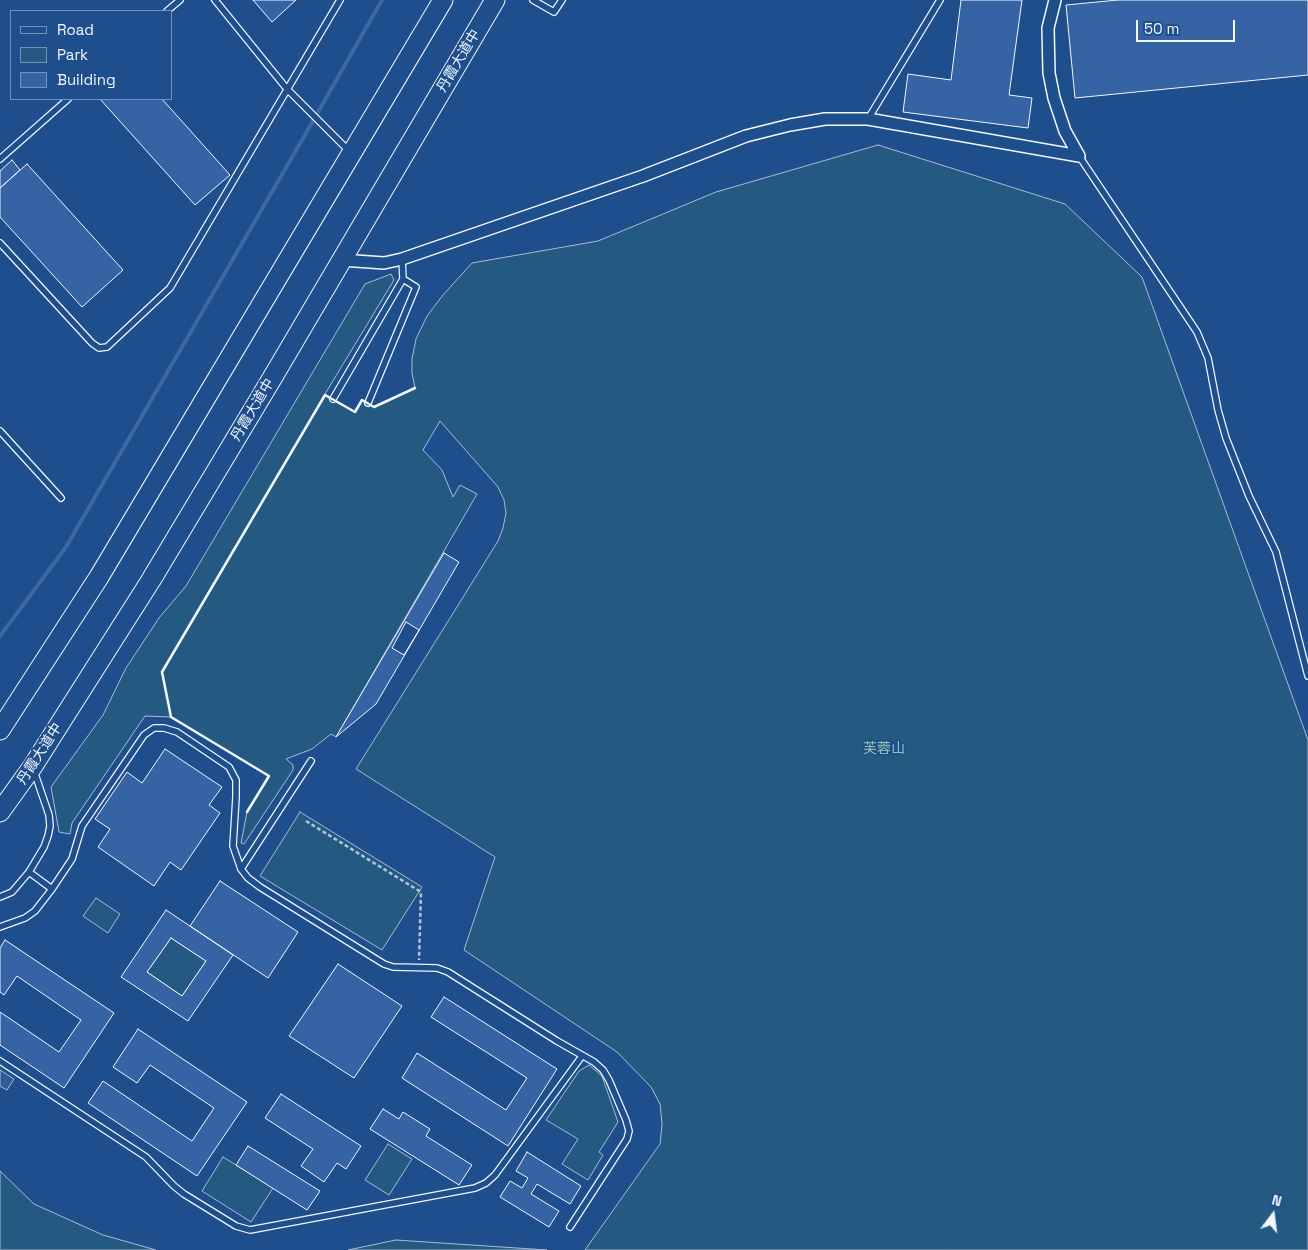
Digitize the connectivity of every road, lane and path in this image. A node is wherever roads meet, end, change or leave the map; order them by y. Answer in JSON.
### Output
{"nodes":[{"id":1,"x":180,"y":0,"type":"edge"},
{"id":2,"x":215,"y":0,"type":"edge"},
{"id":3,"x":340,"y":0,"type":"edge"},
{"id":4,"x":495,"y":0,"type":"edge"},
{"id":5,"x":533,"y":0,"type":"edge"},
{"id":6,"x":562,"y":0,"type":"edge"},
{"id":7,"x":940,"y":0,"type":"edge"},
{"id":8,"x":1055,"y":0,"type":"edge"},
{"id":9,"x":440,"y":2,"type":"edge"},
{"id":10,"x":168,"y":10,"type":"edge"},
{"id":11,"x":288,"y":89,"type":"junction"},
{"id":12,"x":67,"y":100,"type":"edge"},
{"id":13,"x":868,"y":119,"type":"junction"},
{"id":14,"x":352,"y":154,"type":"junction"},
{"id":15,"x":1079,"y":156,"type":"junction"},
{"id":16,"x":0,"y":159,"type":"edge"},
{"id":17,"x":0,"y":243,"type":"edge"},
{"id":18,"x":402,"y":259,"type":"junction"},
{"id":19,"x":341,"y":260,"type":"junction"},
{"id":20,"x":403,"y":280,"type":"junction"},
{"id":21,"x":333,"y":399,"type":"dead end"},
{"id":22,"x":368,"y":403,"type":"dead end"},
{"id":23,"x":0,"y":431,"type":"edge"},
{"id":24,"x":61,"y":498,"type":"dead end"},
{"id":25,"x":1308,"y":676,"type":"edge"},
{"id":26,"x":0,"y":730,"type":"edge"},
{"id":27,"x":311,"y":761,"type":"dead end"},
{"id":28,"x":33,"y":766,"type":"junction"},
{"id":29,"x":0,"y":812,"type":"edge"},
{"id":30,"x":306,"y":821,"type":"dead end"},
{"id":31,"x":241,"y":869,"type":"junction"},
{"id":32,"x":29,"y":872,"type":"junction"},
{"id":33,"x":52,"y":889,"type":"junction"},
{"id":34,"x":0,"y":897,"type":"edge"},
{"id":35,"x":0,"y":928,"type":"edge"},
{"id":36,"x":419,"y":968,"type":"junction"},
{"id":37,"x":582,"y":1056,"type":"junction"},
{"id":38,"x":0,"y":1061,"type":"edge"},
{"id":39,"x":570,"y":1227,"type":"dead end"}],
"edges":[{"from":1,"to":10,"type":"lane"},
{"from":2,"to":11,"type":"lane"},
{"from":3,"to":11,"type":"lane"},
{"from":4,"to":19,"type":"main road","name":"丹霞大道中"},
{"from":5,"to":6,"type":"lane"},
{"from":7,"to":13,"type":"lane"},
{"from":8,"to":15,"type":"street"},
{"from":9,"to":14,"type":"main road"},
{"from":11,"to":14,"type":"lane"},
{"from":11,"to":17,"type":"lane"},
{"from":12,"to":16,"type":"lane"},
{"from":13,"to":15,"type":"street"},
{"from":13,"to":18,"type":"street"},
{"from":14,"to":26,"type":"main road"},
{"from":15,"to":25,"type":"lane"},
{"from":18,"to":19,"type":"street"},
{"from":18,"to":20,"type":"lane"},
{"from":19,"to":28,"type":"main road","name":"丹霞大道中"},
{"from":20,"to":21,"type":"lane"},
{"from":20,"to":22,"type":"lane"},
{"from":23,"to":24,"type":"lane"},
{"from":27,"to":31,"type":"lane"},
{"from":28,"to":29,"type":"main road","name":"丹霞大道中"},
{"from":28,"to":32,"type":"lane"},
{"from":30,"to":36,"type":"path"},
{"from":31,"to":33,"type":"lane"},
{"from":31,"to":36,"type":"lane"},
{"from":32,"to":33,"type":"lane"},
{"from":32,"to":34,"type":"lane"},
{"from":33,"to":35,"type":"lane"},
{"from":36,"to":37,"type":"lane"},
{"from":37,"to":38,"type":"lane"},
{"from":37,"to":39,"type":"lane"}]}
